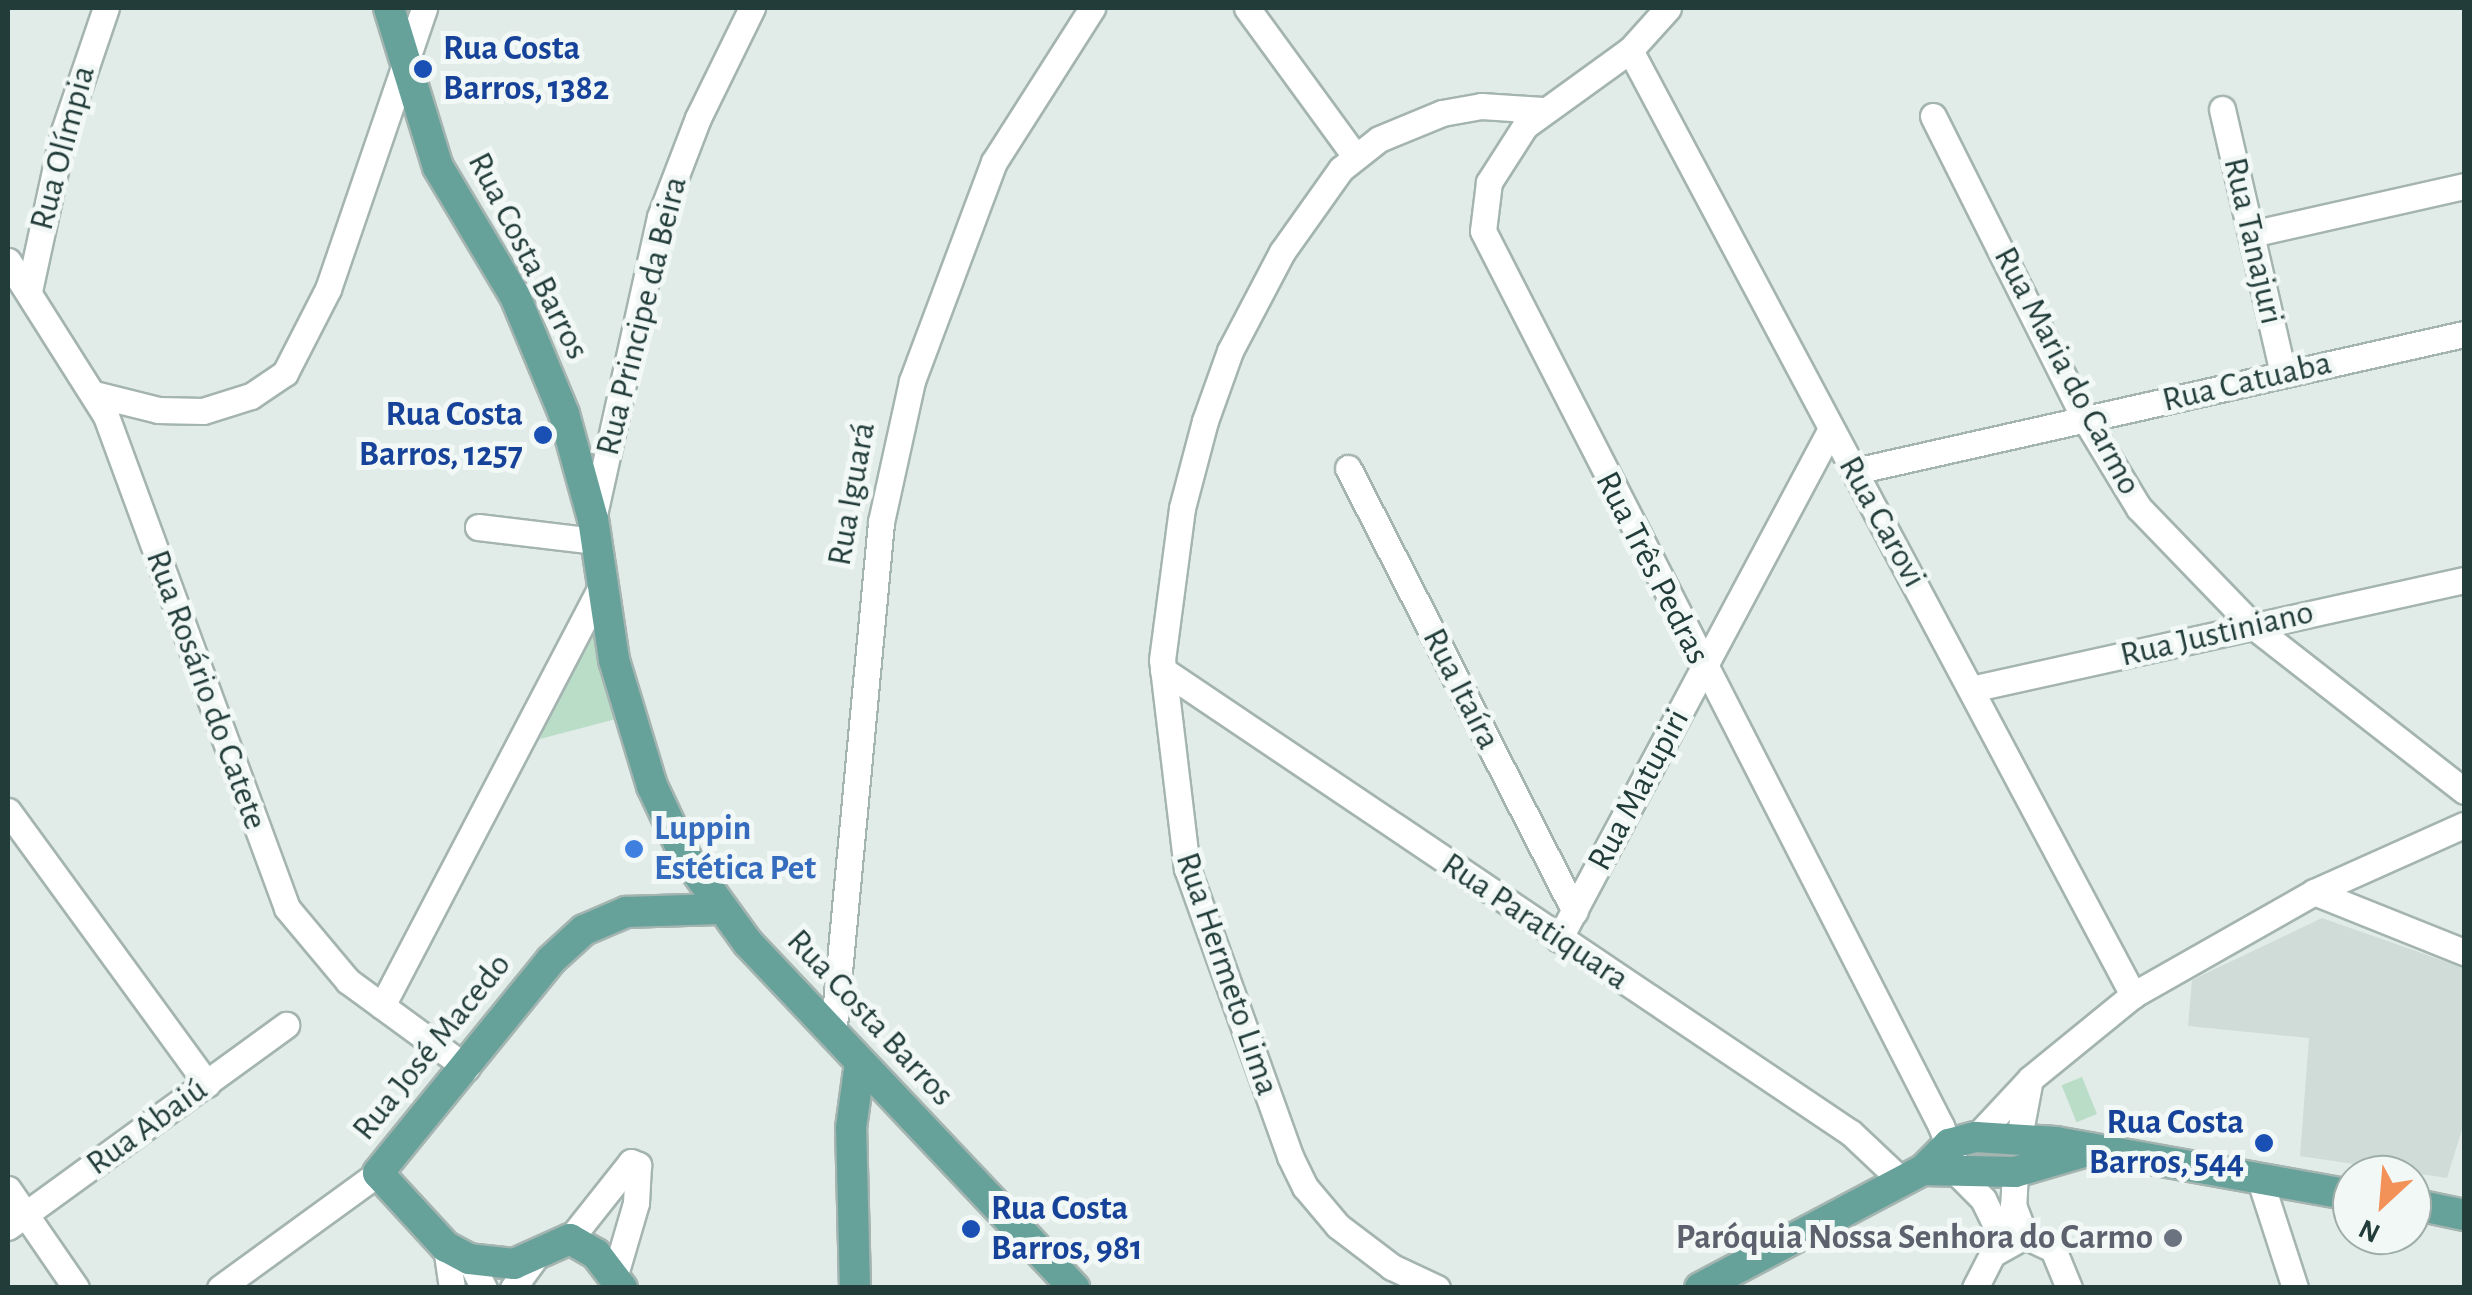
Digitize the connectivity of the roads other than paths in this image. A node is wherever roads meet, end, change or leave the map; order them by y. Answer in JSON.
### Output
{"nodes":[{"id":1,"x":106,"y":8,"type":"edge"},
{"id":2,"x":389,"y":8,"type":"edge"},
{"id":3,"x":424,"y":8,"type":"edge"},
{"id":4,"x":752,"y":8,"type":"edge"},
{"id":5,"x":1092,"y":8,"type":"edge"},
{"id":6,"x":1247,"y":8,"type":"edge"},
{"id":7,"x":1668,"y":8,"type":"edge"},
{"id":8,"x":1630,"y":50,"type":"junction"},
{"id":9,"x":403,"y":63,"type":"junction"},
{"id":10,"x":2222,"y":109,"type":"dead end"},
{"id":11,"x":1544,"y":110,"type":"junction"},
{"id":12,"x":1933,"y":116,"type":"dead end"},
{"id":13,"x":1354,"y":155,"type":"junction"},
{"id":14,"x":2464,"y":186,"type":"edge"},
{"id":15,"x":2251,"y":234,"type":"junction"},
{"id":16,"x":8,"y":261,"type":"edge"},
{"id":17,"x":29,"y":291,"type":"junction"},
{"id":18,"x":2464,"y":334,"type":"edge"},
{"id":19,"x":2283,"y":374,"type":"junction"},
{"id":20,"x":94,"y":394,"type":"junction"},
{"id":21,"x":2085,"y":419,"type":"junction"},
{"id":22,"x":1831,"y":429,"type":"junction"},
{"id":23,"x":1348,"y":468,"type":"dead end"},
{"id":24,"x":1855,"y":471,"type":"junction"},
{"id":25,"x":478,"y":528,"type":"dead end"},
{"id":26,"x":594,"y":530,"type":"junction"},
{"id":27,"x":2464,"y":580,"type":"edge"},
{"id":28,"x":602,"y":585,"type":"junction"},
{"id":29,"x":2253,"y":626,"type":"junction"},
{"id":30,"x":1703,"y":668,"type":"junction"},
{"id":31,"x":1163,"y":670,"type":"junction"},
{"id":32,"x":1971,"y":690,"type":"junction"},
{"id":33,"x":2464,"y":791,"type":"edge"},
{"id":34,"x":8,"y":811,"type":"edge"},
{"id":35,"x":2464,"y":825,"type":"edge"},
{"id":36,"x":2314,"y":892,"type":"junction"},
{"id":37,"x":718,"y":908,"type":"junction"},
{"id":38,"x":1574,"y":911,"type":"junction"},
{"id":39,"x":1559,"y":939,"type":"junction"},
{"id":40,"x":2464,"y":952,"type":"edge"},
{"id":41,"x":2133,"y":995,"type":"junction"},
{"id":42,"x":382,"y":1006,"type":"junction"},
{"id":43,"x":286,"y":1025,"type":"dead end"},
{"id":44,"x":833,"y":1036,"type":"junction"},
{"id":45,"x":860,"y":1063,"type":"junction"},
{"id":46,"x":467,"y":1068,"type":"junction"},
{"id":47,"x":2030,"y":1080,"type":"junction"},
{"id":48,"x":207,"y":1084,"type":"junction"},
{"id":49,"x":2019,"y":1137,"type":"junction"},
{"id":50,"x":1962,"y":1140,"type":"junction"},
{"id":51,"x":2084,"y":1152,"type":"junction"},
{"id":52,"x":2015,"y":1172,"type":"junction"},
{"id":53,"x":378,"y":1173,"type":"junction"},
{"id":54,"x":1913,"y":1176,"type":"junction"},
{"id":55,"x":1960,"y":1176,"type":"junction"},
{"id":56,"x":2260,"y":1180,"type":"junction"},
{"id":57,"x":8,"y":1190,"type":"edge"},
{"id":58,"x":2332,"y":1192,"type":"edge"},
{"id":59,"x":2432,"y":1208,"type":"edge"},
{"id":60,"x":2464,"y":1215,"type":"edge"},
{"id":61,"x":17,"y":1221,"type":"edge"},
{"id":62,"x":570,"y":1239,"type":"junction"},
{"id":63,"x":2015,"y":1239,"type":"junction"},
{"id":64,"x":457,"y":1253,"type":"junction"},
{"id":65,"x":536,"y":1256,"type":"junction"},
{"id":66,"x":619,"y":1281,"type":"edge"},
{"id":67,"x":76,"y":1288,"type":"edge"},
{"id":68,"x":220,"y":1288,"type":"edge"},
{"id":69,"x":452,"y":1288,"type":"edge"},
{"id":70,"x":484,"y":1288,"type":"edge"},
{"id":71,"x":513,"y":1288,"type":"edge"},
{"id":72,"x":855,"y":1288,"type":"edge"},
{"id":73,"x":1074,"y":1288,"type":"edge"},
{"id":74,"x":1437,"y":1288,"type":"edge"},
{"id":75,"x":1700,"y":1288,"type":"edge"},
{"id":76,"x":1975,"y":1288,"type":"edge"},
{"id":77,"x":2069,"y":1288,"type":"edge"},
{"id":78,"x":2295,"y":1288,"type":"edge"}],
"edges":[{"from":1,"to":17,"type":"street","name":"Rua Olímpia"},
{"from":2,"to":9,"type":"main road","name":"Rua Costa Barros"},
{"from":3,"to":9,"type":"street"},
{"from":4,"to":26,"type":"street","name":"Rua Principe da Beira"},
{"from":5,"to":44,"type":"street","name":"Rua Iguará"},
{"from":6,"to":13,"type":"street"},
{"from":7,"to":8,"type":"street","name":"Rua Três Pedras"},
{"from":8,"to":11,"type":"street","name":"Rua Três Pedras"},
{"from":8,"to":22,"type":"street","name":"Rua Carovi"},
{"from":9,"to":20,"type":"street"},
{"from":9,"to":26,"type":"main road","name":"Rua Costa Barros"},
{"from":10,"to":15,"type":"street","name":"Rua Tanajuri"},
{"from":11,"to":13,"type":"street"},
{"from":11,"to":30,"type":"street","name":"Rua Três Pedras"},
{"from":12,"to":21,"type":"street","name":"Rua Maria do Carmo"},
{"from":13,"to":31,"type":"street","name":"Rua Hermeto Lima"},
{"from":14,"to":15,"type":"street"},
{"from":15,"to":19,"type":"street","name":"Rua Tanajuri"},
{"from":16,"to":17,"type":"street","name":"Rua Rosário do Catete"},
{"from":17,"to":20,"type":"street","name":"Rua Rosário do Catete"},
{"from":18,"to":19,"type":"street","name":"Rua Catuaba"},
{"from":19,"to":21,"type":"street","name":"Rua Catuaba"},
{"from":20,"to":42,"type":"street","name":"Rua Rosário do Catete"},
{"from":21,"to":24,"type":"street","name":"Rua Catuaba"},
{"from":21,"to":29,"type":"street","name":"Rua Maria do Carmo"},
{"from":22,"to":24,"type":"street","name":"Rua Carovi"},
{"from":22,"to":30,"type":"street","name":"Rua Matupiri"},
{"from":23,"to":38,"type":"street","name":"Rua Itaíra"},
{"from":24,"to":32,"type":"street","name":"Rua Carovi"},
{"from":25,"to":26,"type":"street"},
{"from":26,"to":28,"type":"main road","name":"Rua Costa Barros"},
{"from":27,"to":29,"type":"street","name":"Rua Justiniano"},
{"from":28,"to":37,"type":"main road","name":"Rua Costa Barros"},
{"from":28,"to":42,"type":"street"},
{"from":29,"to":32,"type":"street","name":"Rua Justiniano"},
{"from":29,"to":33,"type":"street","name":"Rua Maria do Carmo"},
{"from":30,"to":38,"type":"street","name":"Rua Matupiri"},
{"from":30,"to":50,"type":"street","name":"Rua Três Pedras"},
{"from":31,"to":39,"type":"street","name":"Rua Paratiquara"},
{"from":31,"to":74,"type":"street","name":"Rua Hermeto Lima"},
{"from":32,"to":41,"type":"street","name":"Rua Carovi"},
{"from":34,"to":48,"type":"street"},
{"from":35,"to":36,"type":"street"},
{"from":36,"to":40,"type":"street"},
{"from":36,"to":41,"type":"street"},
{"from":37,"to":44,"type":"main road","name":"Rua Costa Barros"},
{"from":37,"to":46,"type":"main road","name":"Rua José Macedo"},
{"from":38,"to":39,"type":"street","name":"Rua Matupiri"},
{"from":39,"to":54,"type":"street","name":"Rua Paratiquara"},
{"from":41,"to":47,"type":"street"},
{"from":42,"to":46,"type":"street","name":"Rua Rosário do Catete"},
{"from":43,"to":48,"type":"street","name":"Rua Abaiú"},
{"from":44,"to":45,"type":"main road","name":"Rua Costa Barros"},
{"from":45,"to":72,"type":"main road"},
{"from":45,"to":73,"type":"main road","name":"Rua Costa Barros"},
{"from":46,"to":53,"type":"main road","name":"Rua José Macedo"},
{"from":47,"to":49,"type":"street"},
{"from":47,"to":50,"type":"street"},
{"from":48,"to":61,"type":"street","name":"Rua Abaiú"},
{"from":49,"to":50,"type":"main road"},
{"from":49,"to":51,"type":"main road"},
{"from":49,"to":55,"type":"main road"},
{"from":50,"to":54,"type":"main road"},
{"from":50,"to":55,"type":"street","name":"Rua Três Pedras"},
{"from":51,"to":52,"type":"main road"},
{"from":51,"to":56,"type":"main road"},
{"from":52,"to":55,"type":"main road"},
{"from":52,"to":63,"type":"street"},
{"from":53,"to":64,"type":"main road"},
{"from":53,"to":68,"type":"street","name":"Rua José Macedo"},
{"from":54,"to":55,"type":"main road"},
{"from":54,"to":75,"type":"main road"},
{"from":55,"to":63,"type":"street","name":"Rua Três Pedras"},
{"from":56,"to":58,"type":"main road"},
{"from":56,"to":78,"type":"street"},
{"from":57,"to":61,"type":"street"},
{"from":59,"to":60,"type":"main road"},
{"from":61,"to":67,"type":"street"},
{"from":62,"to":65,"type":"main road"},
{"from":62,"to":66,"type":"main road"},
{"from":62,"to":66,"type":"street"},
{"from":63,"to":76,"type":"street"},
{"from":63,"to":77,"type":"street"},
{"from":64,"to":65,"type":"main road"},
{"from":64,"to":69,"type":"street"},
{"from":64,"to":70,"type":"street"},
{"from":65,"to":71,"type":"street"}]}
